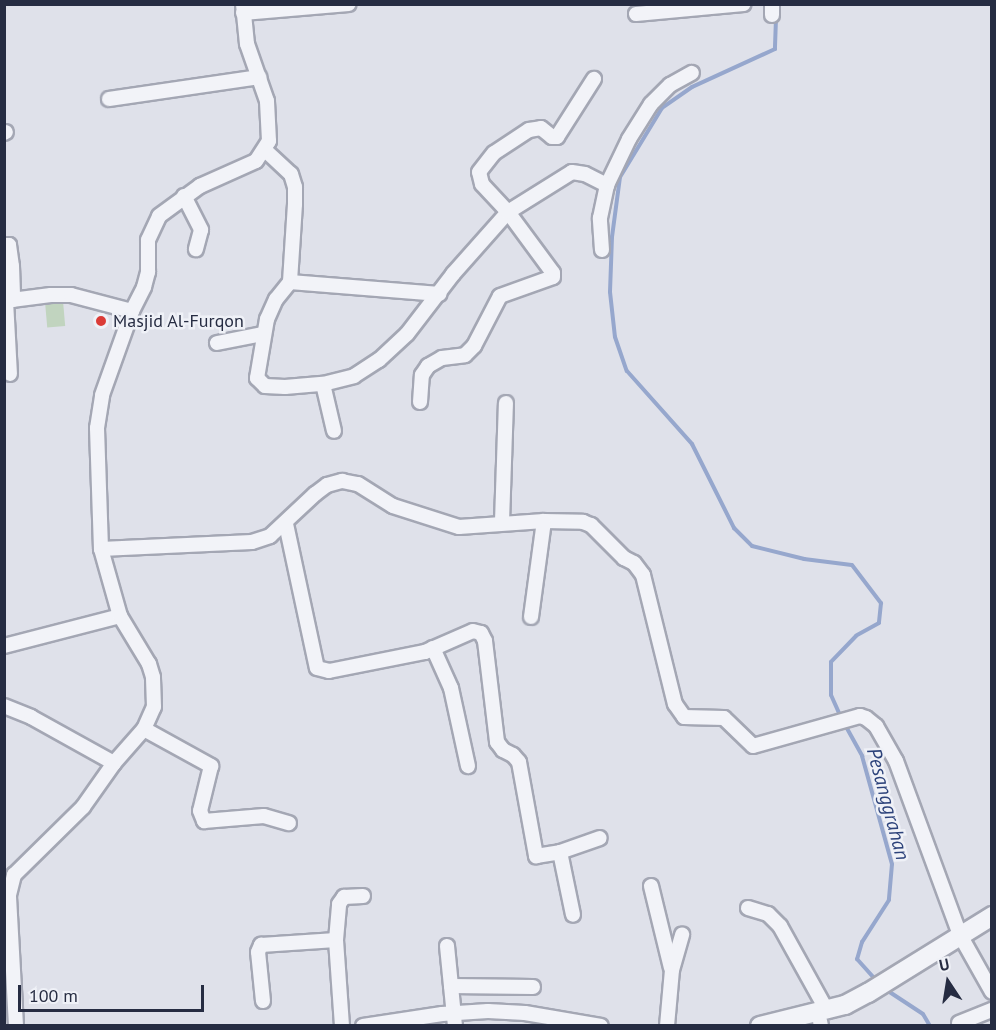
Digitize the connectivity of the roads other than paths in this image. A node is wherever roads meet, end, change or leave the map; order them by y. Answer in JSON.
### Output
{"nodes":[{"id":1,"x":349,"y":4,"type":"edge"},
{"id":2,"x":744,"y":4,"type":"edge"},
{"id":3,"x":243,"y":9,"type":"edge"},
{"id":4,"x":636,"y":14,"type":"dead end"},
{"id":5,"x":692,"y":73,"type":"dead end"},
{"id":6,"x":259,"y":77,"type":"junction"},
{"id":7,"x":594,"y":79,"type":"dead end"},
{"id":8,"x":109,"y":99,"type":"dead end"},
{"id":9,"x":265,"y":150,"type":"junction"},
{"id":10,"x":607,"y":185,"type":"junction"},
{"id":11,"x":184,"y":196,"type":"junction"},
{"id":12,"x":508,"y":212,"type":"junction"},
{"id":13,"x":4,"y":245,"type":"edge"},
{"id":14,"x":196,"y":249,"type":"dead end"},
{"id":15,"x":602,"y":250,"type":"dead end"},
{"id":16,"x":290,"y":282,"type":"junction"},
{"id":17,"x":440,"y":294,"type":"junction"},
{"id":18,"x":8,"y":301,"type":"edge"},
{"id":19,"x":132,"y":311,"type":"junction"},
{"id":20,"x":263,"y":334,"type":"junction"},
{"id":21,"x":217,"y":343,"type":"dead end"},
{"id":22,"x":10,"y":374,"type":"dead end"},
{"id":23,"x":323,"y":384,"type":"junction"},
{"id":24,"x":420,"y":402,"type":"dead end"},
{"id":25,"x":507,"y":403,"type":"dead end"},
{"id":26,"x":334,"y":431,"type":"dead end"},
{"id":27,"x":544,"y":521,"type":"junction"},
{"id":28,"x":502,"y":522,"type":"junction"},
{"id":29,"x":286,"y":524,"type":"junction"},
{"id":30,"x":101,"y":549,"type":"junction"},
{"id":31,"x":120,"y":616,"type":"junction"},
{"id":32,"x":531,"y":617,"type":"dead end"},
{"id":33,"x":4,"y":646,"type":"edge"},
{"id":34,"x":434,"y":648,"type":"junction"},
{"id":35,"x":4,"y":706,"type":"edge"},
{"id":36,"x":144,"y":729,"type":"junction"},
{"id":37,"x":114,"y":763,"type":"junction"},
{"id":38,"x":468,"y":766,"type":"dead end"},
{"id":39,"x":289,"y":823,"type":"dead end"},
{"id":40,"x":600,"y":838,"type":"dead end"},
{"id":41,"x":560,"y":852,"type":"junction"},
{"id":42,"x":651,"y":885,"type":"dead end"},
{"id":43,"x":363,"y":896,"type":"dead end"},
{"id":44,"x":748,"y":908,"type":"dead end"},
{"id":45,"x":573,"y":915,"type":"dead end"},
{"id":46,"x":992,"y":915,"type":"edge"},
{"id":47,"x":682,"y":934,"type":"dead end"},
{"id":48,"x":960,"y":935,"type":"junction"},
{"id":49,"x":336,"y":940,"type":"junction"},
{"id":50,"x":447,"y":946,"type":"dead end"},
{"id":51,"x":672,"y":970,"type":"junction"},
{"id":52,"x":451,"y":986,"type":"junction"},
{"id":53,"x":533,"y":987,"type":"dead end"},
{"id":54,"x":992,"y":992,"type":"edge"},
{"id":55,"x":263,"y":1001,"type":"dead end"},
{"id":56,"x":992,"y":1010,"type":"edge"},
{"id":57,"x":454,"y":1019,"type":"edge"},
{"id":58,"x":822,"y":1019,"type":"edge"},
{"id":59,"x":959,"y":1023,"type":"dead end"},
{"id":60,"x":16,"y":1026,"type":"edge"},
{"id":61,"x":342,"y":1026,"type":"edge"},
{"id":62,"x":363,"y":1026,"type":"edge"},
{"id":63,"x":601,"y":1026,"type":"edge"},
{"id":64,"x":668,"y":1026,"type":"edge"},
{"id":65,"x":760,"y":1026,"type":"edge"}],
"edges":[{"from":1,"to":3,"type":"street"},
{"from":2,"to":4,"type":"street"},
{"from":3,"to":6,"type":"street"},
{"from":5,"to":10,"type":"street"},
{"from":6,"to":8,"type":"street"},
{"from":6,"to":9,"type":"street"},
{"from":7,"to":12,"type":"street"},
{"from":9,"to":11,"type":"street"},
{"from":9,"to":16,"type":"street"},
{"from":10,"to":12,"type":"street"},
{"from":10,"to":15,"type":"street"},
{"from":11,"to":14,"type":"street"},
{"from":11,"to":19,"type":"street"},
{"from":12,"to":17,"type":"street"},
{"from":12,"to":24,"type":"street"},
{"from":13,"to":18,"type":"street"},
{"from":16,"to":17,"type":"street"},
{"from":16,"to":20,"type":"street"},
{"from":17,"to":23,"type":"street"},
{"from":18,"to":19,"type":"street"},
{"from":18,"to":22,"type":"street"},
{"from":19,"to":30,"type":"street"},
{"from":20,"to":21,"type":"street"},
{"from":20,"to":23,"type":"street"},
{"from":23,"to":26,"type":"street"},
{"from":25,"to":28,"type":"street"},
{"from":27,"to":28,"type":"street"},
{"from":27,"to":32,"type":"street"},
{"from":27,"to":48,"type":"street"},
{"from":28,"to":29,"type":"street"},
{"from":29,"to":30,"type":"street"},
{"from":29,"to":34,"type":"street"},
{"from":30,"to":31,"type":"street"},
{"from":31,"to":33,"type":"street"},
{"from":31,"to":36,"type":"street"},
{"from":34,"to":38,"type":"street"},
{"from":34,"to":41,"type":"street"},
{"from":35,"to":37,"type":"street"},
{"from":36,"to":37,"type":"street"},
{"from":36,"to":39,"type":"street"},
{"from":37,"to":60,"type":"street"},
{"from":40,"to":41,"type":"street"},
{"from":41,"to":45,"type":"street"},
{"from":42,"to":51,"type":"street"},
{"from":43,"to":49,"type":"street"},
{"from":44,"to":58,"type":"street"},
{"from":46,"to":48,"type":"street"},
{"from":47,"to":51,"type":"street"},
{"from":48,"to":54,"type":"street"},
{"from":48,"to":58,"type":"street"},
{"from":49,"to":55,"type":"street"},
{"from":49,"to":61,"type":"street"},
{"from":50,"to":52,"type":"street"},
{"from":51,"to":64,"type":"street"},
{"from":52,"to":53,"type":"street"},
{"from":52,"to":57,"type":"street"},
{"from":56,"to":59,"type":"street"},
{"from":57,"to":62,"type":"street"},
{"from":57,"to":63,"type":"street"},
{"from":58,"to":65,"type":"street"}]}
